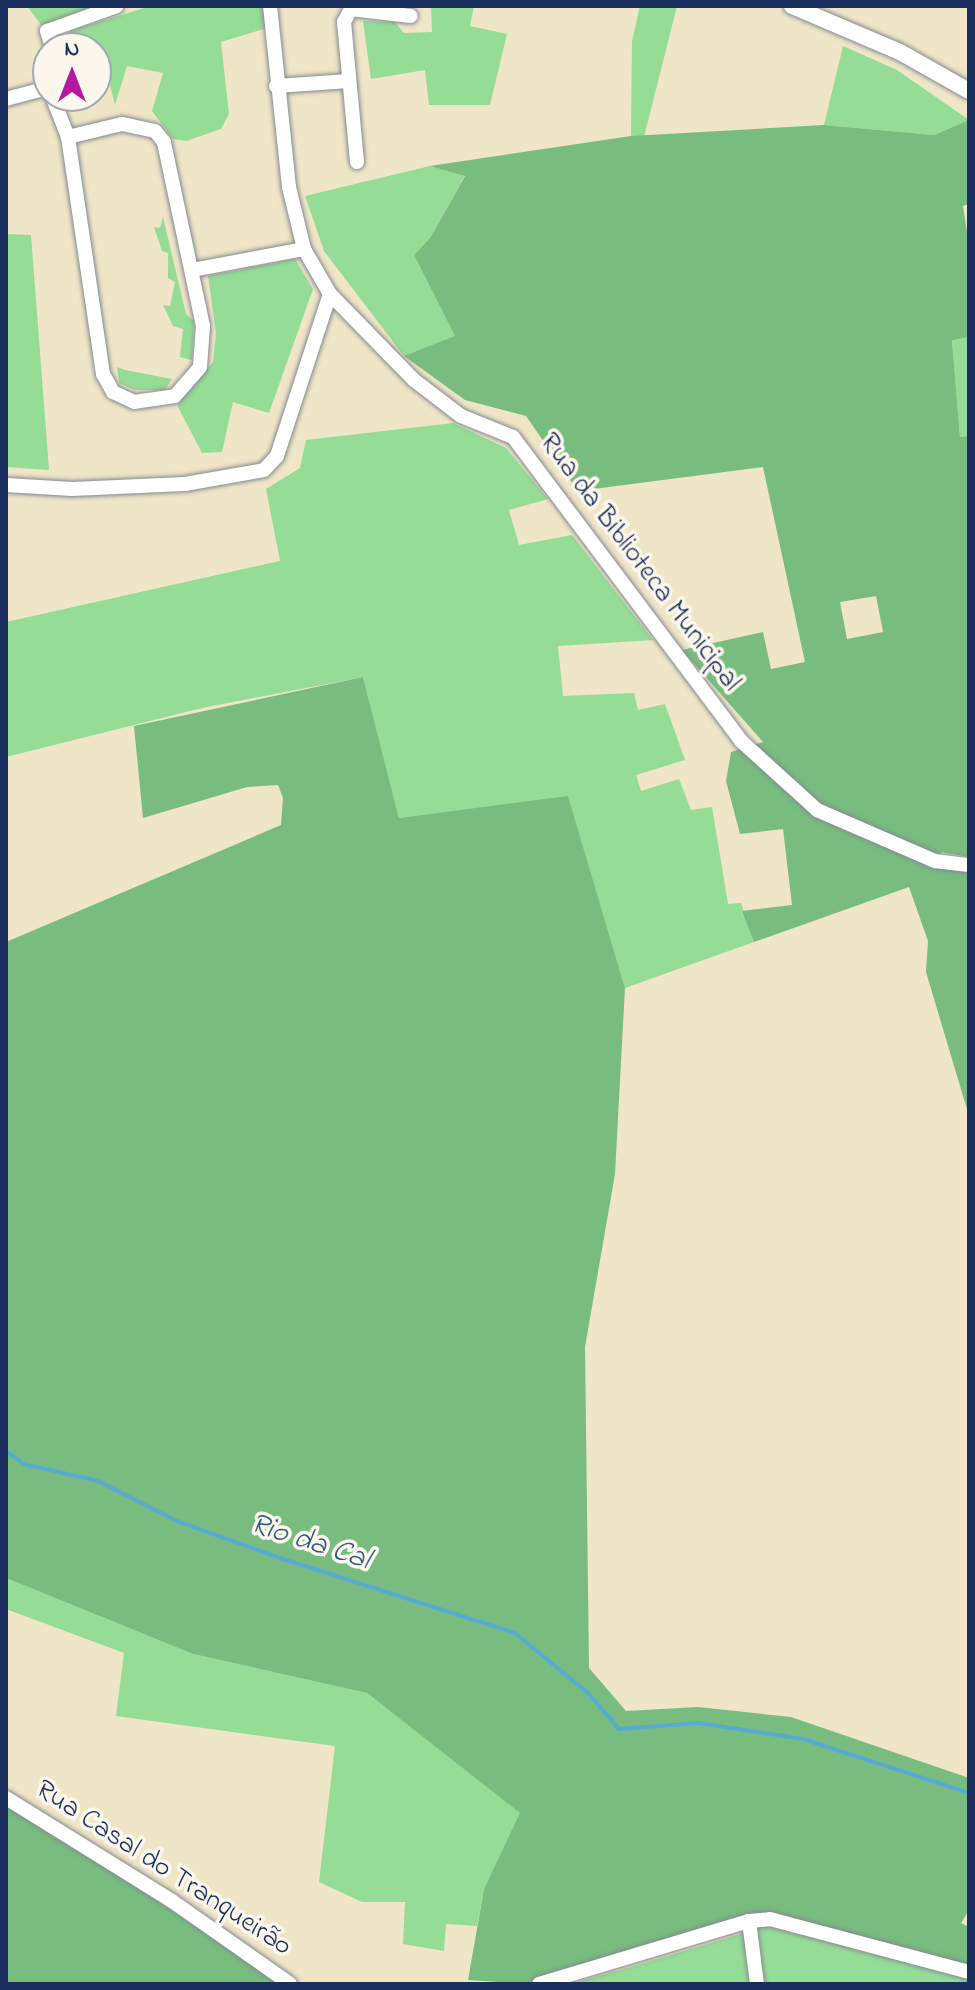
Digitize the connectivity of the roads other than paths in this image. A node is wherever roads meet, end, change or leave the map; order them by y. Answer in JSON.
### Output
{"nodes":[{"id":1,"x":117,"y":6,"type":"edge"},
{"id":2,"x":270,"y":6,"type":"edge"},
{"id":3,"x":792,"y":6,"type":"edge"},
{"id":4,"x":411,"y":16,"type":"dead end"},
{"id":5,"x":47,"y":32,"type":"edge"},
{"id":6,"x":349,"y":81,"type":"junction"},
{"id":7,"x":276,"y":86,"type":"junction"},
{"id":8,"x":969,"y":91,"type":"edge"},
{"id":9,"x":32,"y":92,"type":"edge"},
{"id":10,"x":6,"y":99,"type":"edge"},
{"id":11,"x":58,"y":112,"type":"edge"},
{"id":12,"x":68,"y":137,"type":"junction"},
{"id":13,"x":357,"y":162,"type":"dead end"},
{"id":14,"x":304,"y":249,"type":"junction"},
{"id":15,"x":192,"y":270,"type":"junction"},
{"id":16,"x":330,"y":294,"type":"junction"},
{"id":17,"x":6,"y":485,"type":"edge"},
{"id":18,"x":969,"y":865,"type":"edge"},
{"id":19,"x":6,"y":1798,"type":"edge"},
{"id":20,"x":749,"y":1921,"type":"junction"},
{"id":21,"x":969,"y":1972,"type":"edge"},
{"id":22,"x":290,"y":1984,"type":"edge"},
{"id":23,"x":539,"y":1984,"type":"edge"},
{"id":24,"x":757,"y":1984,"type":"edge"}],
"edges":[{"from":1,"to":5,"type":"street"},
{"from":2,"to":7,"type":"street","name":"Rua da Biblioteca Municipal"},
{"from":3,"to":8,"type":"street"},
{"from":4,"to":6,"type":"street"},
{"from":6,"to":7,"type":"street"},
{"from":6,"to":13,"type":"street"},
{"from":7,"to":14,"type":"street","name":"Rua da Biblioteca Municipal"},
{"from":9,"to":10,"type":"street"},
{"from":11,"to":12,"type":"street"},
{"from":12,"to":15,"type":"street"},
{"from":12,"to":15,"type":"street"},
{"from":14,"to":15,"type":"street"},
{"from":14,"to":16,"type":"street","name":"Rua da Biblioteca Municipal"},
{"from":16,"to":17,"type":"street"},
{"from":16,"to":18,"type":"street","name":"Rua da Biblioteca Municipal"},
{"from":19,"to":22,"type":"street","name":"Rua Casal do Tranqueirão"},
{"from":20,"to":21,"type":"street"},
{"from":20,"to":23,"type":"street"},
{"from":20,"to":24,"type":"street"}]}
